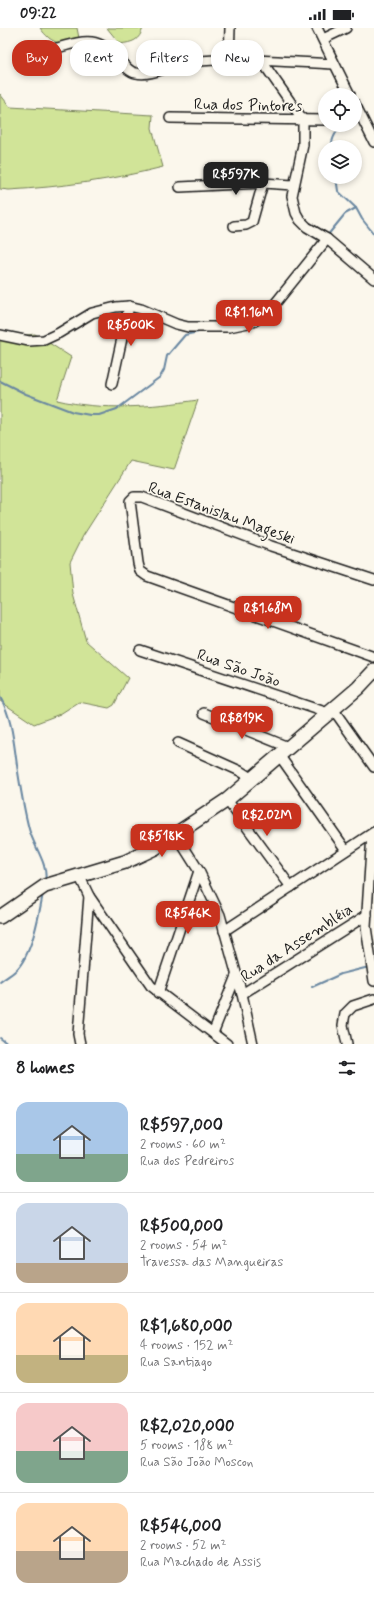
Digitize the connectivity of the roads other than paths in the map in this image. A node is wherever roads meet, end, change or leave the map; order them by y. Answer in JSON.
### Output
{"nodes":[{"id":1,"x":230,"y":28,"type":"edge"},
{"id":2,"x":317,"y":28,"type":"edge"},
{"id":3,"x":346,"y":28,"type":"edge"},
{"id":4,"x":323,"y":38,"type":"junction"},
{"id":5,"x":230,"y":40,"type":"edge"},
{"id":6,"x":62,"y":47,"type":"edge"},
{"id":7,"x":211,"y":60,"type":"edge"},
{"id":8,"x":264,"y":60,"type":"edge"},
{"id":9,"x":264,"y":64,"type":"edge"},
{"id":10,"x":334,"y":64,"type":"junction"},
{"id":11,"x":346,"y":88,"type":"edge"},
{"id":12,"x":170,"y":118,"type":"dead end"},
{"id":13,"x":303,"y":120,"type":"junction"},
{"id":14,"x":318,"y":120,"type":"edge"},
{"id":15,"x":362,"y":123,"type":"edge"},
{"id":16,"x":374,"y":142,"type":"edge"},
{"id":17,"x":263,"y":183,"type":"junction"},
{"id":18,"x":293,"y":185,"type":"junction"},
{"id":19,"x":180,"y":187,"type":"dead end"},
{"id":20,"x":234,"y":226,"type":"dead end"},
{"id":21,"x":327,"y":239,"type":"junction"},
{"id":22,"x":374,"y":279,"type":"edge"},
{"id":23,"x":130,"y":306,"type":"junction"},
{"id":24,"x":0,"y":335,"type":"edge"},
{"id":25,"x":112,"y":384,"type":"dead end"},
{"id":26,"x":374,"y":580,"type":"edge"},
{"id":27,"x":140,"y":650,"type":"dead end"},
{"id":28,"x":374,"y":657,"type":"edge"},
{"id":29,"x":374,"y":671,"type":"edge"},
{"id":30,"x":330,"y":711,"type":"junction"},
{"id":31,"x":204,"y":713,"type":"dead end"},
{"id":32,"x":178,"y":743,"type":"dead end"},
{"id":33,"x":284,"y":751,"type":"junction"},
{"id":34,"x":374,"y":767,"type":"edge"},
{"id":35,"x":252,"y":778,"type":"junction"},
{"id":36,"x":227,"y":800,"type":"junction"},
{"id":37,"x":176,"y":833,"type":"junction"},
{"id":38,"x":373,"y":833,"type":"edge"},
{"id":39,"x":346,"y":850,"type":"junction"},
{"id":40,"x":199,"y":871,"type":"junction"},
{"id":41,"x":79,"y":874,"type":"junction"},
{"id":42,"x":291,"y":887,"type":"junction"},
{"id":43,"x":90,"y":896,"type":"junction"},
{"id":44,"x":367,"y":915,"type":"junction"},
{"id":45,"x":0,"y":917,"type":"edge"},
{"id":46,"x":224,"y":931,"type":"junction"},
{"id":47,"x":236,"y":976,"type":"junction"},
{"id":48,"x":374,"y":981,"type":"edge"},
{"id":49,"x":158,"y":993,"type":"junction"},
{"id":50,"x":242,"y":994,"type":"junction"},
{"id":51,"x":374,"y":999,"type":"edge"},
{"id":52,"x":212,"y":1033,"type":"junction"},
{"id":53,"x":80,"y":1044,"type":"edge"},
{"id":54,"x":227,"y":1044,"type":"edge"},
{"id":55,"x":253,"y":1044,"type":"edge"},
{"id":56,"x":347,"y":1044,"type":"edge"}],
"edges":[{"from":1,"to":5,"type":"street"},
{"from":2,"to":4,"type":"street"},
{"from":3,"to":4,"type":"street"},
{"from":4,"to":10,"type":"street"},
{"from":6,"to":7,"type":"street"},
{"from":8,"to":10,"type":"street"},
{"from":9,"to":13,"type":"street"},
{"from":10,"to":11,"type":"street"},
{"from":12,"to":13,"type":"street","name":"Rua dos Pintores"},
{"from":13,"to":14,"type":"street","name":"Rua dos Pintores"},
{"from":13,"to":18,"type":"street"},
{"from":15,"to":16,"type":"street"},
{"from":17,"to":18,"type":"street"},
{"from":17,"to":19,"type":"street"},
{"from":17,"to":20,"type":"street"},
{"from":18,"to":21,"type":"street"},
{"from":21,"to":22,"type":"street"},
{"from":21,"to":23,"type":"street"},
{"from":23,"to":24,"type":"street"},
{"from":23,"to":25,"type":"street"},
{"from":26,"to":28,"type":"street","name":"Rua Estanislau Mageski"},
{"from":27,"to":30,"type":"street","name":"Rua São João"},
{"from":29,"to":30,"type":"street"},
{"from":30,"to":33,"type":"street"},
{"from":30,"to":34,"type":"street"},
{"from":31,"to":33,"type":"street"},
{"from":32,"to":35,"type":"street"},
{"from":33,"to":35,"type":"street"},
{"from":33,"to":39,"type":"street"},
{"from":35,"to":36,"type":"street"},
{"from":36,"to":37,"type":"street"},
{"from":36,"to":42,"type":"street"},
{"from":37,"to":40,"type":"street"},
{"from":37,"to":41,"type":"street"},
{"from":38,"to":39,"type":"street"},
{"from":38,"to":44,"type":"street"},
{"from":39,"to":42,"type":"street"},
{"from":40,"to":46,"type":"street"},
{"from":40,"to":49,"type":"street"},
{"from":41,"to":43,"type":"street"},
{"from":41,"to":45,"type":"street"},
{"from":42,"to":46,"type":"street"},
{"from":43,"to":49,"type":"street"},
{"from":43,"to":53,"type":"street"},
{"from":44,"to":48,"type":"street"},
{"from":44,"to":50,"type":"street","name":"Rua da Assembléia"},
{"from":46,"to":47,"type":"street"},
{"from":47,"to":50,"type":"street"},
{"from":47,"to":52,"type":"street"},
{"from":49,"to":52,"type":"street"},
{"from":50,"to":55,"type":"street"},
{"from":51,"to":56,"type":"street"},
{"from":52,"to":54,"type":"street"}]}
